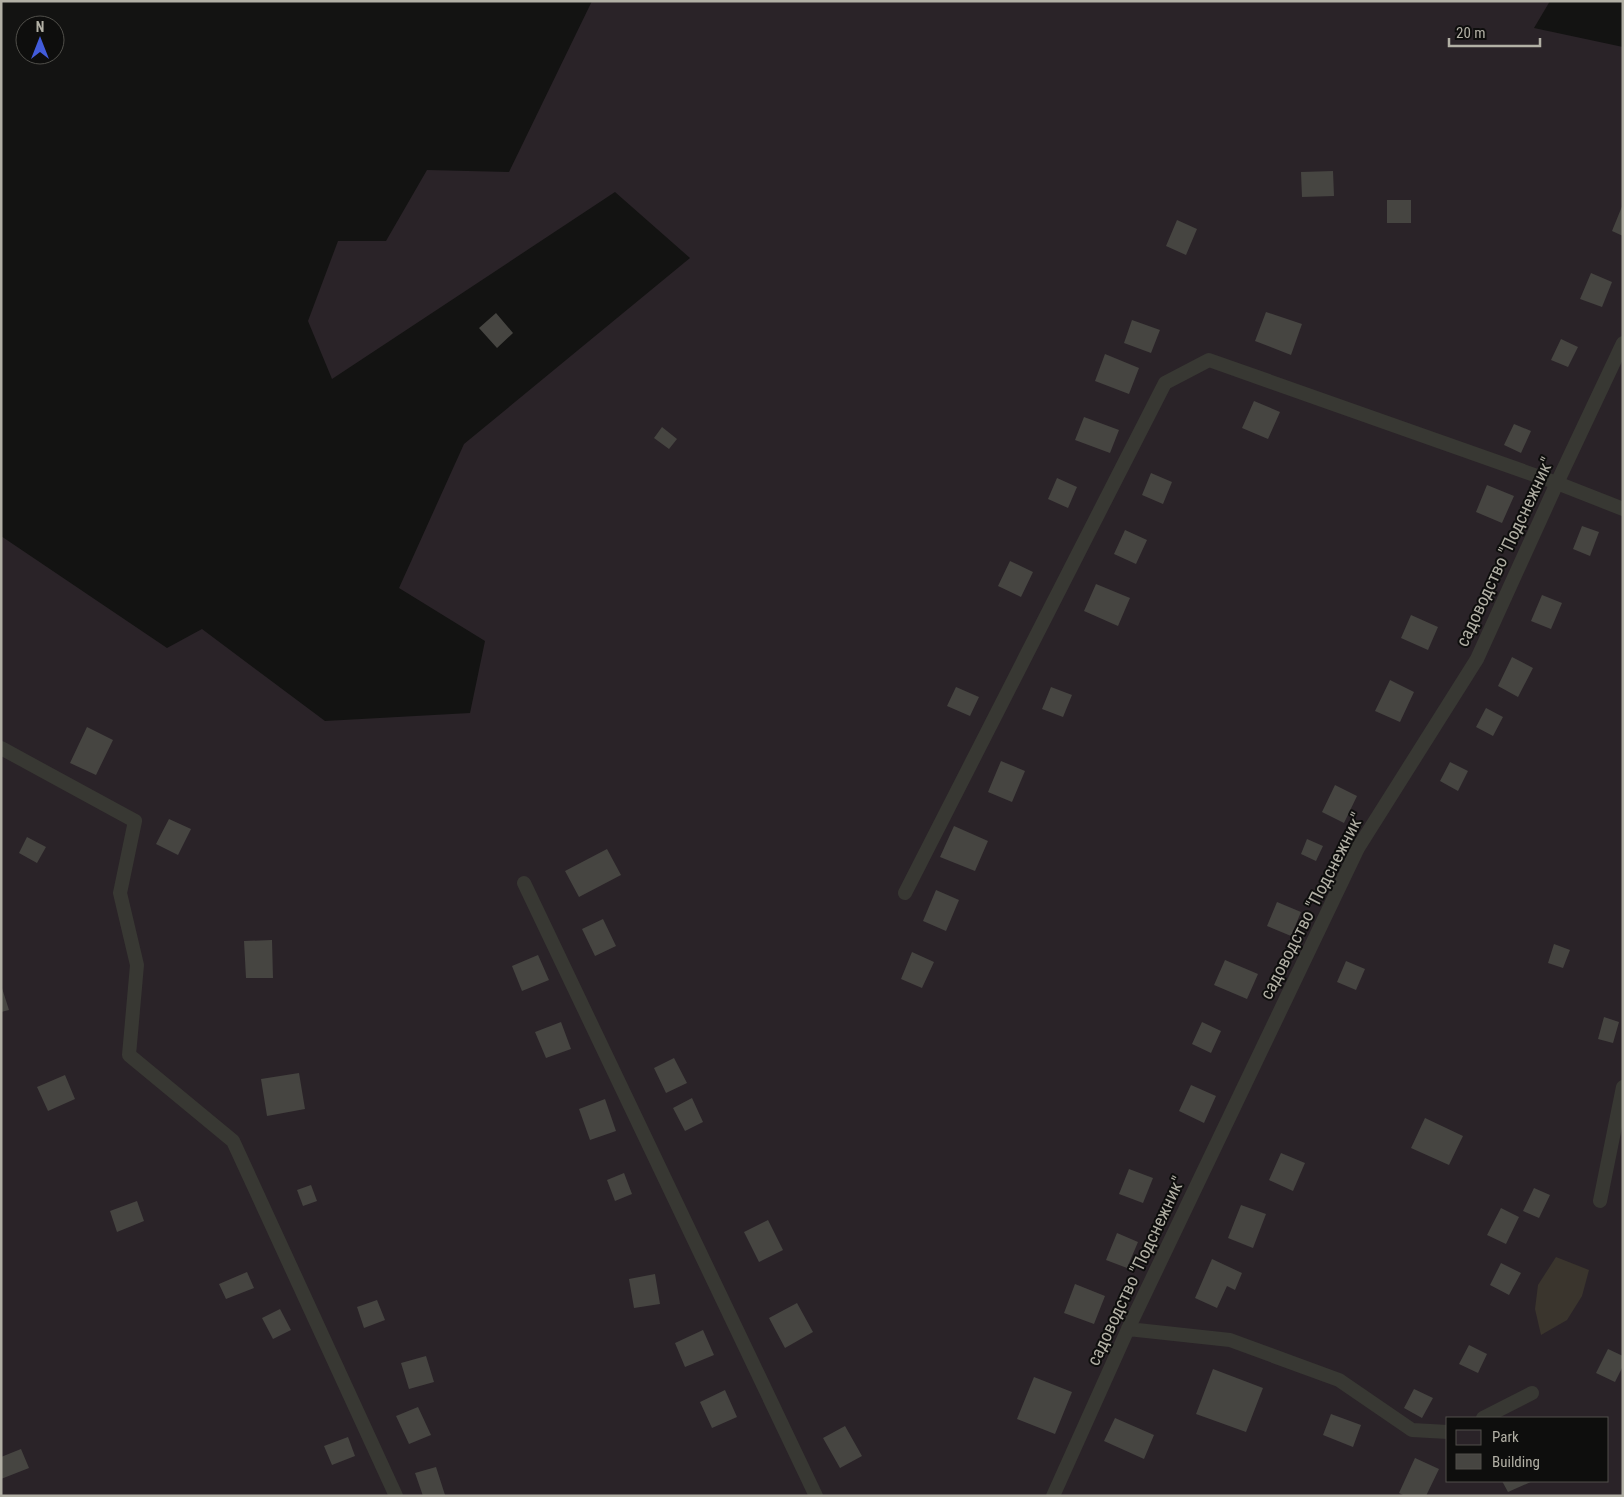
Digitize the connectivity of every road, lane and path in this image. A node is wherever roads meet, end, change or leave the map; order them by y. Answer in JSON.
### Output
{"nodes":[{"id":1,"x":1623,"y":343,"type":"edge"},
{"id":2,"x":1557,"y":483,"type":"junction"},
{"id":3,"x":1623,"y":509,"type":"edge"},
{"id":4,"x":1,"y":748,"type":"edge"},
{"id":5,"x":524,"y":883,"type":"dead end"},
{"id":6,"x":905,"y":894,"type":"dead end"},
{"id":7,"x":1623,"y":1087,"type":"edge"},
{"id":8,"x":1600,"y":1201,"type":"dead end"},
{"id":9,"x":1128,"y":1329,"type":"junction"},
{"id":10,"x":1532,"y":1393,"type":"dead end"},
{"id":11,"x":1485,"y":1417,"type":"edge"},
{"id":12,"x":1446,"y":1432,"type":"edge"},
{"id":13,"x":396,"y":1496,"type":"edge"},
{"id":14,"x":816,"y":1496,"type":"edge"},
{"id":15,"x":1053,"y":1496,"type":"edge"}],
"edges":[{"from":1,"to":2,"type":"lane","name":"садоводство \"Подснежник\""},
{"from":2,"to":3,"type":"lane"},
{"from":2,"to":6,"type":"lane"},
{"from":2,"to":9,"type":"lane","name":"садоводство \"Подснежник\""},
{"from":4,"to":13,"type":"lane"},
{"from":5,"to":14,"type":"lane"},
{"from":7,"to":8,"type":"lane"},
{"from":9,"to":12,"type":"lane"},
{"from":9,"to":15,"type":"lane","name":"садоводство \"Подснежник\""},
{"from":10,"to":11,"type":"lane"}]}
